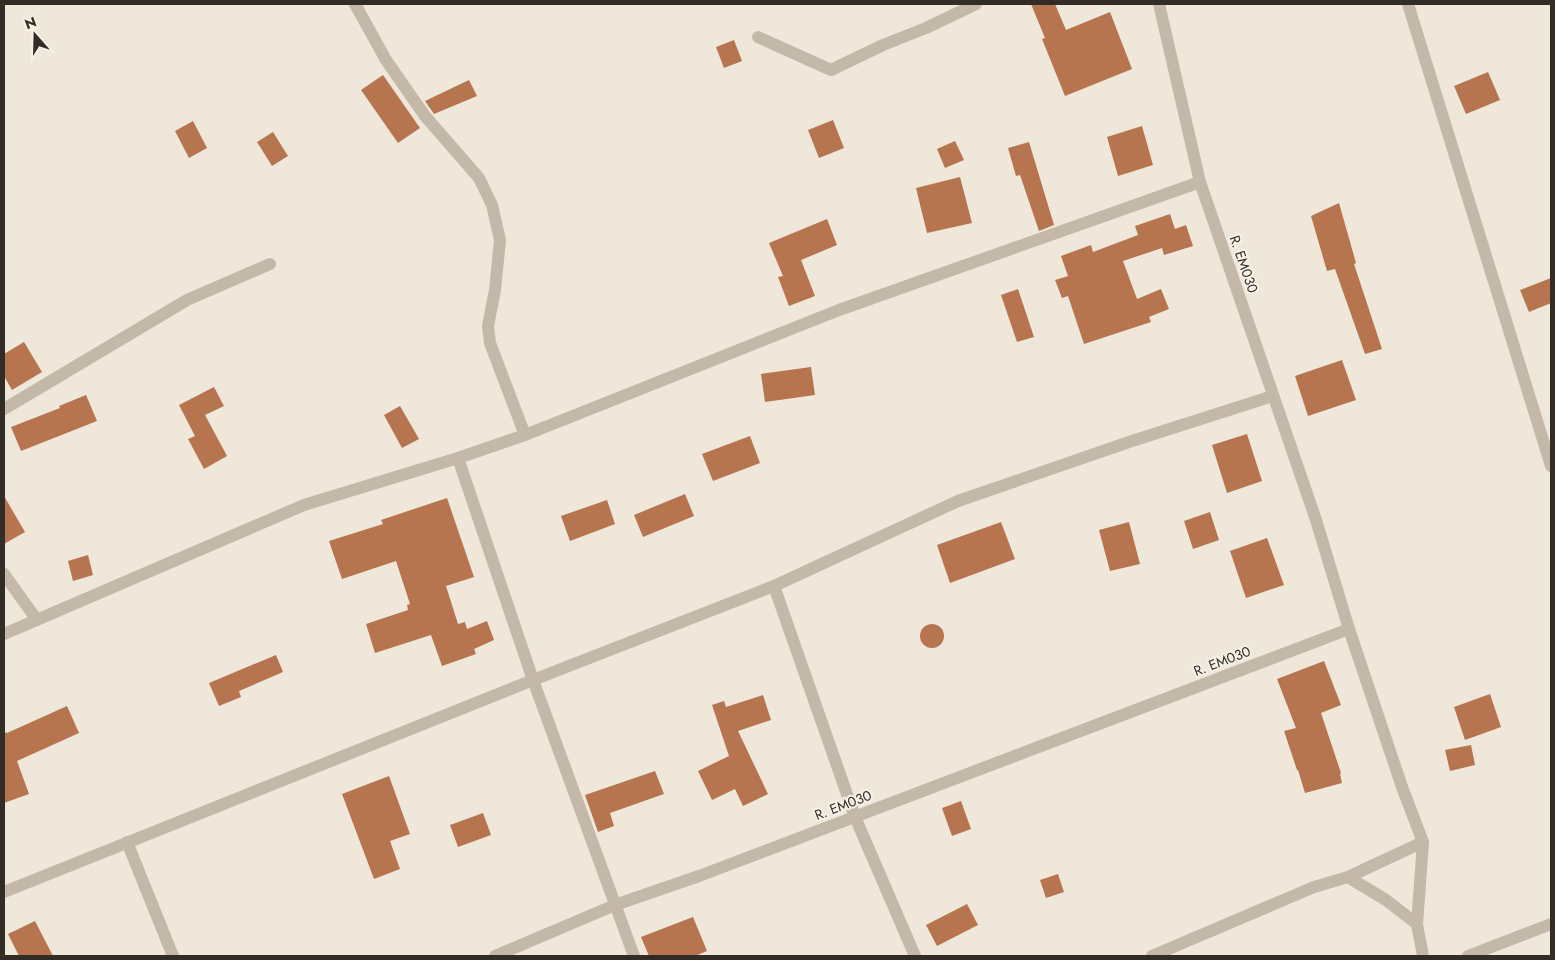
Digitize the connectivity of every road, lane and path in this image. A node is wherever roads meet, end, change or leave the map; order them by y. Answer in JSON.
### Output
{"nodes":[{"id":1,"x":356,"y":4,"type":"edge"},
{"id":2,"x":976,"y":4,"type":"edge"},
{"id":3,"x":1159,"y":4,"type":"edge"},
{"id":4,"x":1408,"y":4,"type":"edge"},
{"id":5,"x":758,"y":37,"type":"dead end"},
{"id":6,"x":1200,"y":182,"type":"junction"},
{"id":7,"x":270,"y":264,"type":"dead end"},
{"id":8,"x":1274,"y":396,"type":"junction"},
{"id":9,"x":4,"y":409,"type":"edge"},
{"id":10,"x":525,"y":435,"type":"junction"},
{"id":11,"x":458,"y":458,"type":"junction"},
{"id":12,"x":1551,"y":466,"type":"edge"},
{"id":13,"x":4,"y":574,"type":"edge"},
{"id":14,"x":774,"y":586,"type":"junction"},
{"id":15,"x":37,"y":620,"type":"junction"},
{"id":16,"x":1349,"y":629,"type":"junction"},
{"id":17,"x":4,"y":634,"type":"edge"},
{"id":18,"x":533,"y":680,"type":"junction"},
{"id":19,"x":855,"y":816,"type":"junction"},
{"id":20,"x":127,"y":842,"type":"junction"},
{"id":21,"x":1423,"y":842,"type":"junction"},
{"id":22,"x":1348,"y":877,"type":"junction"},
{"id":23,"x":4,"y":892,"type":"edge"},
{"id":24,"x":615,"y":905,"type":"junction"},
{"id":25,"x":1417,"y":924,"type":"junction"},
{"id":26,"x":1551,"y":924,"type":"edge"},
{"id":27,"x":173,"y":956,"type":"edge"},
{"id":28,"x":495,"y":956,"type":"edge"},
{"id":29,"x":634,"y":956,"type":"edge"},
{"id":30,"x":915,"y":956,"type":"edge"},
{"id":31,"x":1152,"y":956,"type":"edge"},
{"id":32,"x":1423,"y":956,"type":"edge"},
{"id":33,"x":1468,"y":956,"type":"edge"}],
"edges":[{"from":1,"to":10,"type":"street"},
{"from":2,"to":5,"type":"street"},
{"from":3,"to":6,"type":"street","name":"R. EM030"},
{"from":4,"to":12,"type":"street"},
{"from":6,"to":8,"type":"street","name":"R. EM030"},
{"from":6,"to":10,"type":"street"},
{"from":7,"to":9,"type":"street"},
{"from":8,"to":14,"type":"street"},
{"from":8,"to":16,"type":"street","name":"R. EM030"},
{"from":10,"to":11,"type":"street"},
{"from":11,"to":15,"type":"street"},
{"from":11,"to":18,"type":"street"},
{"from":13,"to":15,"type":"street"},
{"from":14,"to":18,"type":"street"},
{"from":14,"to":19,"type":"street"},
{"from":15,"to":17,"type":"street"},
{"from":16,"to":19,"type":"street","name":"R. EM030"},
{"from":16,"to":21,"type":"street"},
{"from":18,"to":20,"type":"street"},
{"from":18,"to":24,"type":"street"},
{"from":19,"to":24,"type":"street","name":"R. EM030"},
{"from":19,"to":30,"type":"street"},
{"from":20,"to":23,"type":"street"},
{"from":20,"to":27,"type":"street"},
{"from":21,"to":22,"type":"street"},
{"from":21,"to":25,"type":"street"},
{"from":22,"to":25,"type":"street"},
{"from":22,"to":31,"type":"street"},
{"from":24,"to":28,"type":"street","name":"R. EM030"},
{"from":24,"to":29,"type":"street"},
{"from":25,"to":32,"type":"street"},
{"from":26,"to":33,"type":"street"}]}
